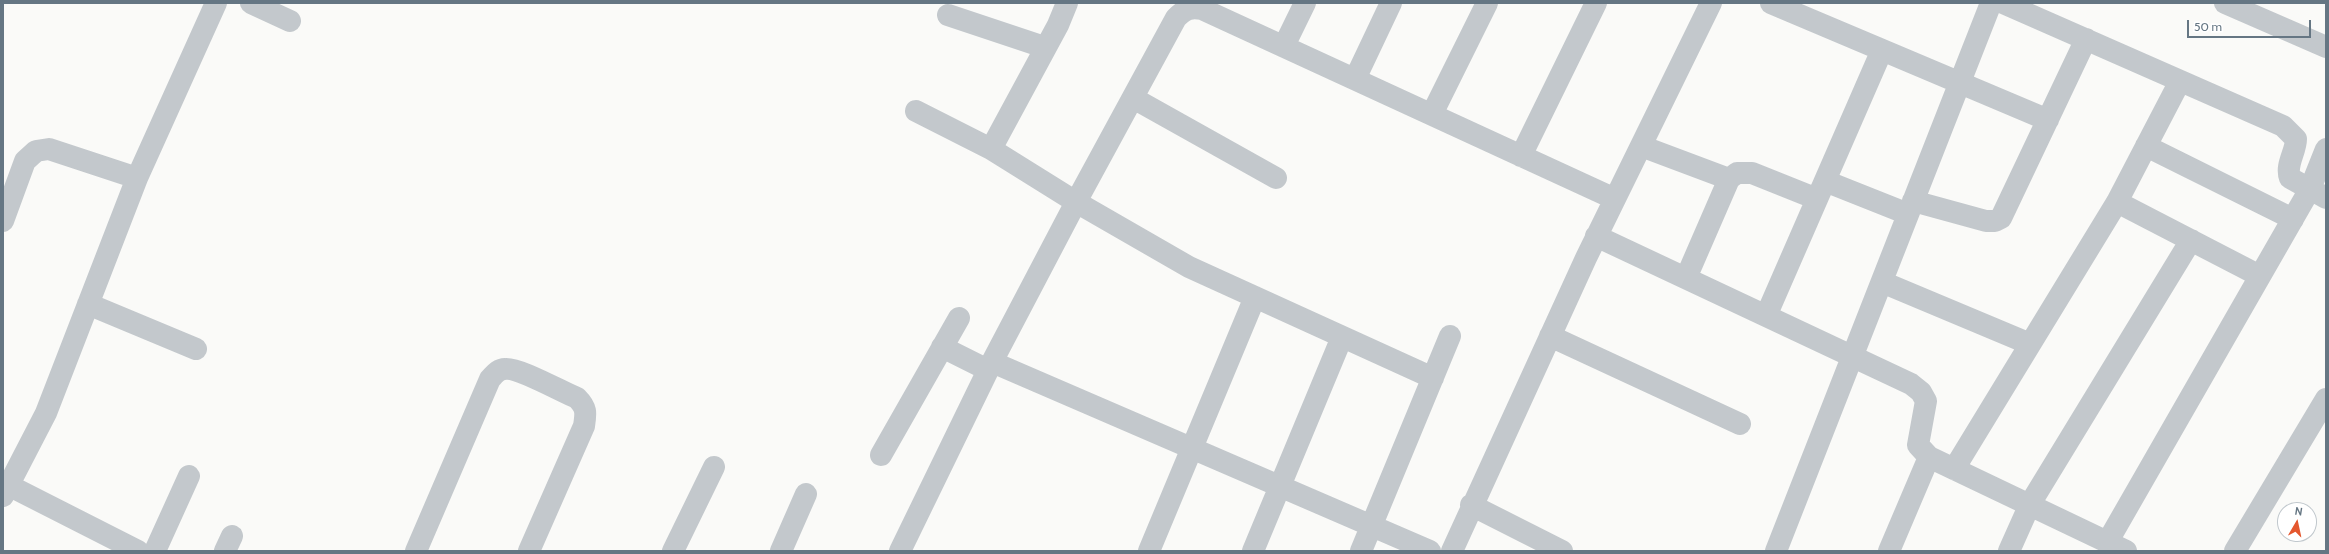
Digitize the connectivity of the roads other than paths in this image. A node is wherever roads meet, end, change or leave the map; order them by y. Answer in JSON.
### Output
{"nodes":[{"id":1,"x":216,"y":3,"type":"edge"},
{"id":2,"x":251,"y":3,"type":"edge"},
{"id":3,"x":1067,"y":3,"type":"edge"},
{"id":4,"x":1305,"y":3,"type":"edge"},
{"id":5,"x":1391,"y":3,"type":"edge"},
{"id":6,"x":1487,"y":3,"type":"edge"},
{"id":7,"x":1596,"y":3,"type":"edge"},
{"id":8,"x":1711,"y":3,"type":"edge"},
{"id":9,"x":1771,"y":3,"type":"edge"},
{"id":10,"x":2225,"y":3,"type":"edge"},
{"id":11,"x":2004,"y":4,"type":"edge"},
{"id":12,"x":1203,"y":6,"type":"edge"},
{"id":13,"x":948,"y":15,"type":"dead end"},
{"id":14,"x":290,"y":21,"type":"dead end"},
{"id":15,"x":2086,"y":39,"type":"junction"},
{"id":16,"x":1284,"y":46,"type":"junction"},
{"id":17,"x":2326,"y":47,"type":"edge"},
{"id":18,"x":1044,"y":48,"type":"junction"},
{"id":19,"x":1882,"y":50,"type":"junction"},
{"id":20,"x":1355,"y":79,"type":"junction"},
{"id":21,"x":2180,"y":81,"type":"junction"},
{"id":22,"x":1960,"y":83,"type":"junction"},
{"id":23,"x":1133,"y":98,"type":"junction"},
{"id":24,"x":916,"y":111,"type":"dead end"},
{"id":25,"x":1432,"y":114,"type":"junction"},
{"id":26,"x":2048,"y":120,"type":"junction"},
{"id":27,"x":1641,"y":146,"type":"junction"},
{"id":28,"x":2146,"y":146,"type":"junction"},
{"id":29,"x":991,"y":149,"type":"junction"},
{"id":30,"x":2326,"y":149,"type":"edge"},
{"id":31,"x":1521,"y":156,"type":"junction"},
{"id":32,"x":137,"y":178,"type":"junction"},
{"id":33,"x":1276,"y":178,"type":"dead end"},
{"id":34,"x":1730,"y":179,"type":"junction"},
{"id":35,"x":1821,"y":190,"type":"junction"},
{"id":36,"x":2318,"y":193,"type":"edge"},
{"id":37,"x":1615,"y":199,"type":"junction"},
{"id":38,"x":1076,"y":202,"type":"junction"},
{"id":39,"x":2117,"y":202,"type":"junction"},
{"id":40,"x":1911,"y":207,"type":"junction"},
{"id":41,"x":2293,"y":219,"type":"junction"},
{"id":42,"x":3,"y":221,"type":"edge"},
{"id":43,"x":1596,"y":236,"type":"junction"},
{"id":44,"x":2191,"y":240,"type":"junction"},
{"id":45,"x":2260,"y":276,"type":"junction"},
{"id":46,"x":1686,"y":278,"type":"junction"},
{"id":47,"x":1882,"y":282,"type":"junction"},
{"id":48,"x":1255,"y":297,"type":"junction"},
{"id":49,"x":88,"y":304,"type":"junction"},
{"id":50,"x":1766,"y":316,"type":"junction"},
{"id":51,"x":959,"y":318,"type":"dead end"},
{"id":52,"x":1450,"y":336,"type":"dead end"},
{"id":53,"x":1550,"y":336,"type":"junction"},
{"id":54,"x":1342,"y":337,"type":"junction"},
{"id":55,"x":2030,"y":344,"type":"junction"},
{"id":56,"x":942,"y":347,"type":"junction"},
{"id":57,"x":196,"y":349,"type":"dead end"},
{"id":58,"x":1852,"y":356,"type":"junction"},
{"id":59,"x":990,"y":366,"type":"junction"},
{"id":60,"x":1433,"y":378,"type":"junction"},
{"id":61,"x":2326,"y":399,"type":"edge"},
{"id":62,"x":1740,"y":424,"type":"dead end"},
{"id":63,"x":1192,"y":448,"type":"junction"},
{"id":64,"x":881,"y":455,"type":"dead end"},
{"id":65,"x":1929,"y":457,"type":"junction"},
{"id":66,"x":714,"y":467,"type":"dead end"},
{"id":67,"x":1954,"y":469,"type":"junction"},
{"id":68,"x":189,"y":476,"type":"dead end"},
{"id":69,"x":1280,"y":486,"type":"junction"},
{"id":70,"x":5,"y":490,"type":"edge"},
{"id":71,"x":806,"y":494,"type":"dead end"},
{"id":72,"x":2030,"y":504,"type":"junction"},
{"id":73,"x":1471,"y":505,"type":"junction"},
{"id":74,"x":1372,"y":526,"type":"junction"},
{"id":75,"x":2117,"y":546,"type":"edge"},
{"id":76,"x":138,"y":551,"type":"edge"},
{"id":77,"x":155,"y":551,"type":"edge"},
{"id":78,"x":416,"y":551,"type":"edge"},
{"id":79,"x":529,"y":551,"type":"edge"},
{"id":80,"x":673,"y":551,"type":"edge"},
{"id":81,"x":781,"y":551,"type":"edge"},
{"id":82,"x":900,"y":551,"type":"edge"},
{"id":83,"x":1149,"y":551,"type":"edge"},
{"id":84,"x":1253,"y":551,"type":"edge"},
{"id":85,"x":1361,"y":551,"type":"edge"},
{"id":86,"x":1430,"y":551,"type":"edge"},
{"id":87,"x":1452,"y":551,"type":"edge"},
{"id":88,"x":1562,"y":551,"type":"edge"},
{"id":89,"x":1776,"y":551,"type":"edge"},
{"id":90,"x":1889,"y":551,"type":"edge"},
{"id":91,"x":2009,"y":551,"type":"edge"},
{"id":92,"x":2235,"y":551,"type":"edge"}],
"edges":[{"from":1,"to":32,"type":"street"},
{"from":2,"to":14,"type":"street"},
{"from":3,"to":18,"type":"street"},
{"from":4,"to":16,"type":"street"},
{"from":5,"to":20,"type":"street"},
{"from":6,"to":25,"type":"street"},
{"from":7,"to":31,"type":"street"},
{"from":8,"to":27,"type":"street"},
{"from":9,"to":19,"type":"street"},
{"from":10,"to":17,"type":"street"},
{"from":11,"to":15,"type":"street"},
{"from":11,"to":22,"type":"street"},
{"from":12,"to":16,"type":"street"},
{"from":12,"to":23,"type":"street"},
{"from":13,"to":18,"type":"street"},
{"from":15,"to":21,"type":"street"},
{"from":15,"to":26,"type":"street"},
{"from":16,"to":20,"type":"street"},
{"from":18,"to":29,"type":"street"},
{"from":19,"to":22,"type":"street"},
{"from":19,"to":35,"type":"street"},
{"from":20,"to":25,"type":"street"},
{"from":21,"to":28,"type":"street"},
{"from":21,"to":36,"type":"street"},
{"from":22,"to":26,"type":"street"},
{"from":22,"to":40,"type":"street"},
{"from":23,"to":33,"type":"street"},
{"from":23,"to":38,"type":"street"},
{"from":24,"to":29,"type":"street"},
{"from":25,"to":31,"type":"street"},
{"from":26,"to":40,"type":"street"},
{"from":27,"to":34,"type":"street"},
{"from":27,"to":37,"type":"street"},
{"from":28,"to":39,"type":"street"},
{"from":28,"to":41,"type":"street"},
{"from":29,"to":38,"type":"street"},
{"from":30,"to":36,"type":"street"},
{"from":31,"to":37,"type":"street"},
{"from":32,"to":42,"type":"street"},
{"from":32,"to":49,"type":"street"},
{"from":34,"to":35,"type":"street"},
{"from":34,"to":46,"type":"street"},
{"from":35,"to":40,"type":"street"},
{"from":35,"to":50,"type":"street"},
{"from":36,"to":41,"type":"street"},
{"from":37,"to":43,"type":"street"},
{"from":38,"to":48,"type":"street"},
{"from":38,"to":59,"type":"street"},
{"from":39,"to":44,"type":"street"},
{"from":39,"to":55,"type":"street"},
{"from":40,"to":47,"type":"street"},
{"from":41,"to":45,"type":"street"},
{"from":43,"to":46,"type":"street"},
{"from":43,"to":53,"type":"street"},
{"from":44,"to":45,"type":"street"},
{"from":44,"to":72,"type":"street"},
{"from":45,"to":75,"type":"street"},
{"from":46,"to":50,"type":"street"},
{"from":47,"to":55,"type":"street"},
{"from":47,"to":58,"type":"street"},
{"from":48,"to":54,"type":"street"},
{"from":48,"to":63,"type":"street"},
{"from":49,"to":57,"type":"street"},
{"from":49,"to":70,"type":"street"},
{"from":50,"to":58,"type":"street"},
{"from":51,"to":56,"type":"street"},
{"from":52,"to":60,"type":"street"},
{"from":53,"to":62,"type":"street"},
{"from":53,"to":73,"type":"street"},
{"from":54,"to":60,"type":"street"},
{"from":54,"to":69,"type":"street"},
{"from":55,"to":67,"type":"street"},
{"from":56,"to":59,"type":"street"},
{"from":56,"to":64,"type":"street"},
{"from":58,"to":65,"type":"street"},
{"from":58,"to":89,"type":"street"},
{"from":59,"to":63,"type":"street"},
{"from":59,"to":82,"type":"street"},
{"from":60,"to":74,"type":"street"},
{"from":61,"to":92,"type":"street"},
{"from":63,"to":69,"type":"street"},
{"from":63,"to":83,"type":"street"},
{"from":65,"to":67,"type":"street"},
{"from":65,"to":90,"type":"street"},
{"from":66,"to":80,"type":"street"},
{"from":67,"to":72,"type":"street"},
{"from":68,"to":77,"type":"street"},
{"from":69,"to":74,"type":"street"},
{"from":69,"to":84,"type":"street"},
{"from":70,"to":76,"type":"street"},
{"from":71,"to":81,"type":"street"},
{"from":72,"to":75,"type":"street"},
{"from":72,"to":91,"type":"street"},
{"from":73,"to":87,"type":"street"},
{"from":73,"to":88,"type":"street"},
{"from":74,"to":85,"type":"street"},
{"from":74,"to":86,"type":"street"},
{"from":78,"to":79,"type":"street"}]}
